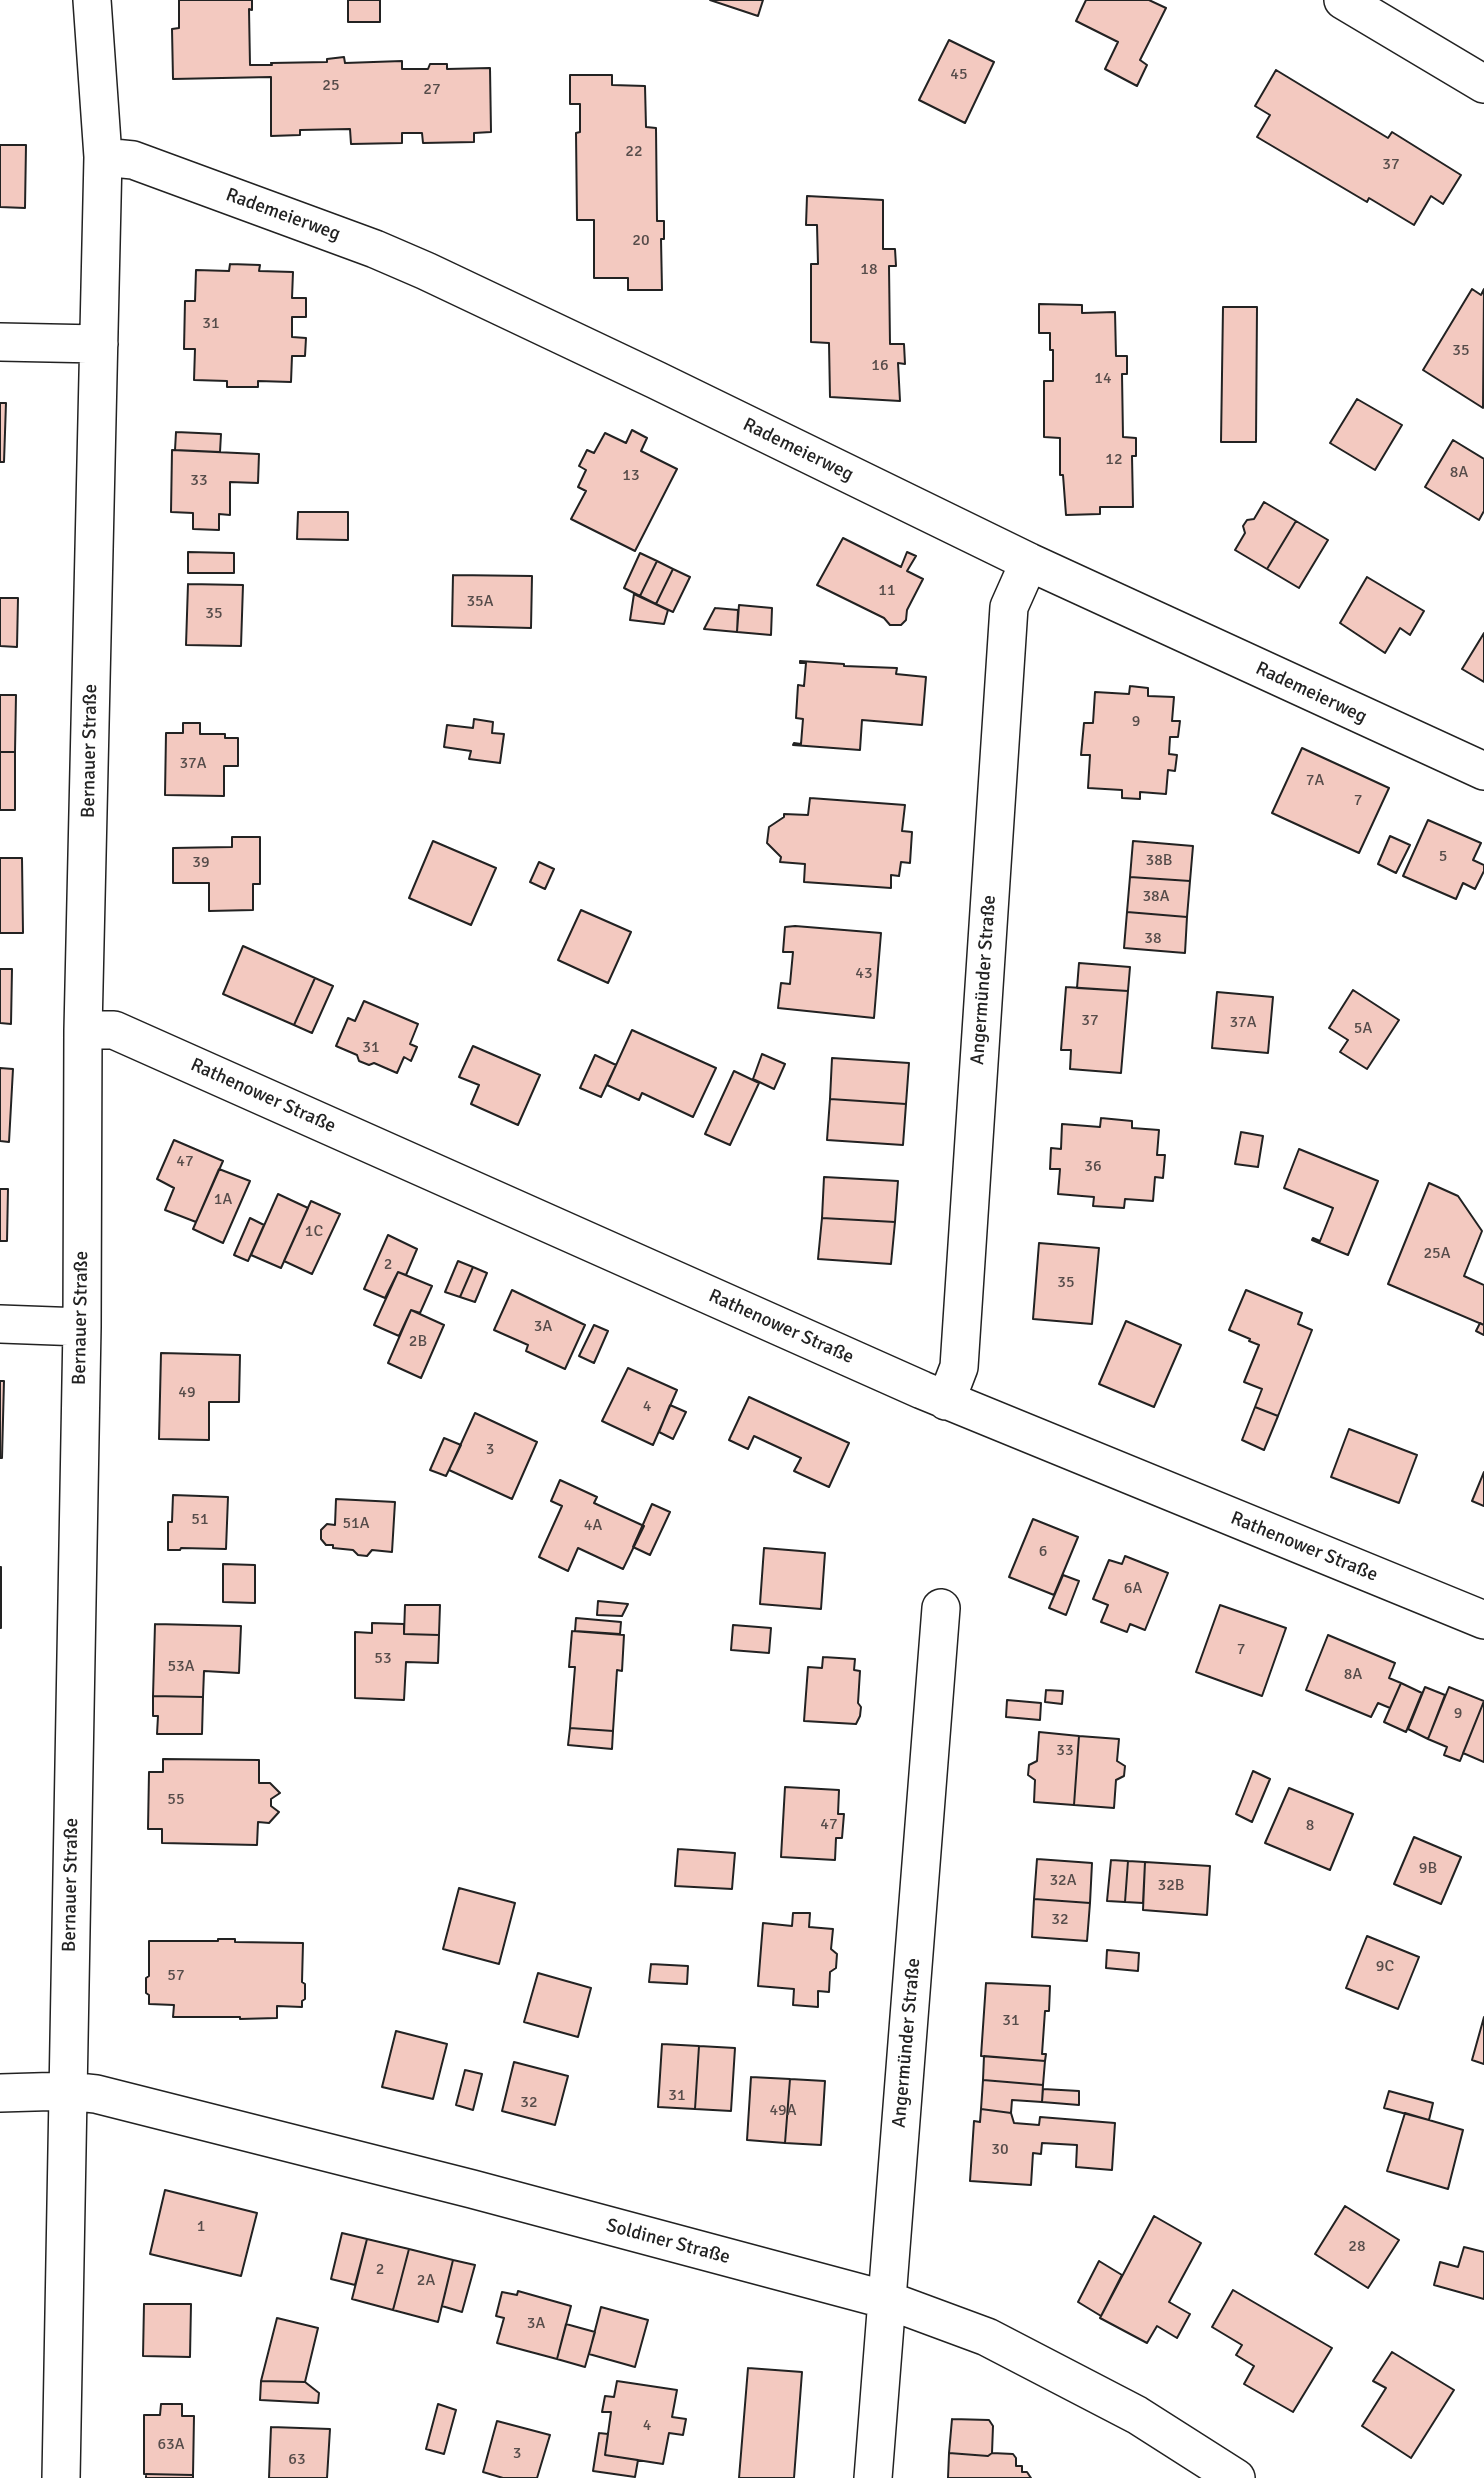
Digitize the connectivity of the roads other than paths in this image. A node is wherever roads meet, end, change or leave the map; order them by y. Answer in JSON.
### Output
{"nodes":[{"id":1,"x":92,"y":0,"type":"edge"},
{"id":2,"x":1343,"y":0,"type":"edge"},
{"id":3,"x":1484,"y":84,"type":"edge"},
{"id":4,"x":103,"y":158,"type":"junction"},
{"id":5,"x":0,"y":342,"type":"edge"},
{"id":6,"x":99,"y":344,"type":"junction"},
{"id":7,"x":1029,"y":562,"type":"junction"},
{"id":8,"x":1484,"y":771,"type":"edge"},
{"id":9,"x":83,"y":1030,"type":"junction"},
{"id":10,"x":0,"y":1324,"type":"edge"},
{"id":11,"x":82,"y":1327,"type":"junction"},
{"id":12,"x":946,"y":1401,"type":"junction"},
{"id":13,"x":941,"y":1608,"type":"dead end"},
{"id":14,"x":1484,"y":1620,"type":"edge"},
{"id":15,"x":68,"y":2091,"type":"junction"},
{"id":16,"x":0,"y":2093,"type":"edge"},
{"id":17,"x":887,"y":2300,"type":"junction"},
{"id":18,"x":61,"y":2478,"type":"edge"},
{"id":19,"x":873,"y":2478,"type":"edge"},
{"id":20,"x":1236,"y":2478,"type":"edge"}],
"edges":[{"from":1,"to":4,"type":"street","name":"Bernauer Straße"},
{"from":2,"to":3,"type":"street"},
{"from":4,"to":6,"type":"street","name":"Bernauer Straße"},
{"from":4,"to":7,"type":"street","name":"Rademeierweg"},
{"from":5,"to":6,"type":"street"},
{"from":6,"to":9,"type":"street","name":"Bernauer Straße"},
{"from":7,"to":8,"type":"street","name":"Rademeierweg"},
{"from":7,"to":12,"type":"street","name":"Angermünder Straße"},
{"from":9,"to":11,"type":"street","name":"Bernauer Straße"},
{"from":9,"to":12,"type":"street","name":"Rathenower Straße"},
{"from":10,"to":11,"type":"street"},
{"from":11,"to":15,"type":"street","name":"Bernauer Straße"},
{"from":12,"to":14,"type":"street","name":"Rathenower Straße"},
{"from":13,"to":17,"type":"street","name":"Angermünder Straße"},
{"from":15,"to":16,"type":"street","name":"Soldiner Straße"},
{"from":15,"to":17,"type":"street","name":"Soldiner Straße"},
{"from":15,"to":18,"type":"street","name":"Bernauer Straße"},
{"from":17,"to":19,"type":"street","name":"Angermünder Straße"},
{"from":17,"to":20,"type":"street","name":"Soldiner Straße"}]}
